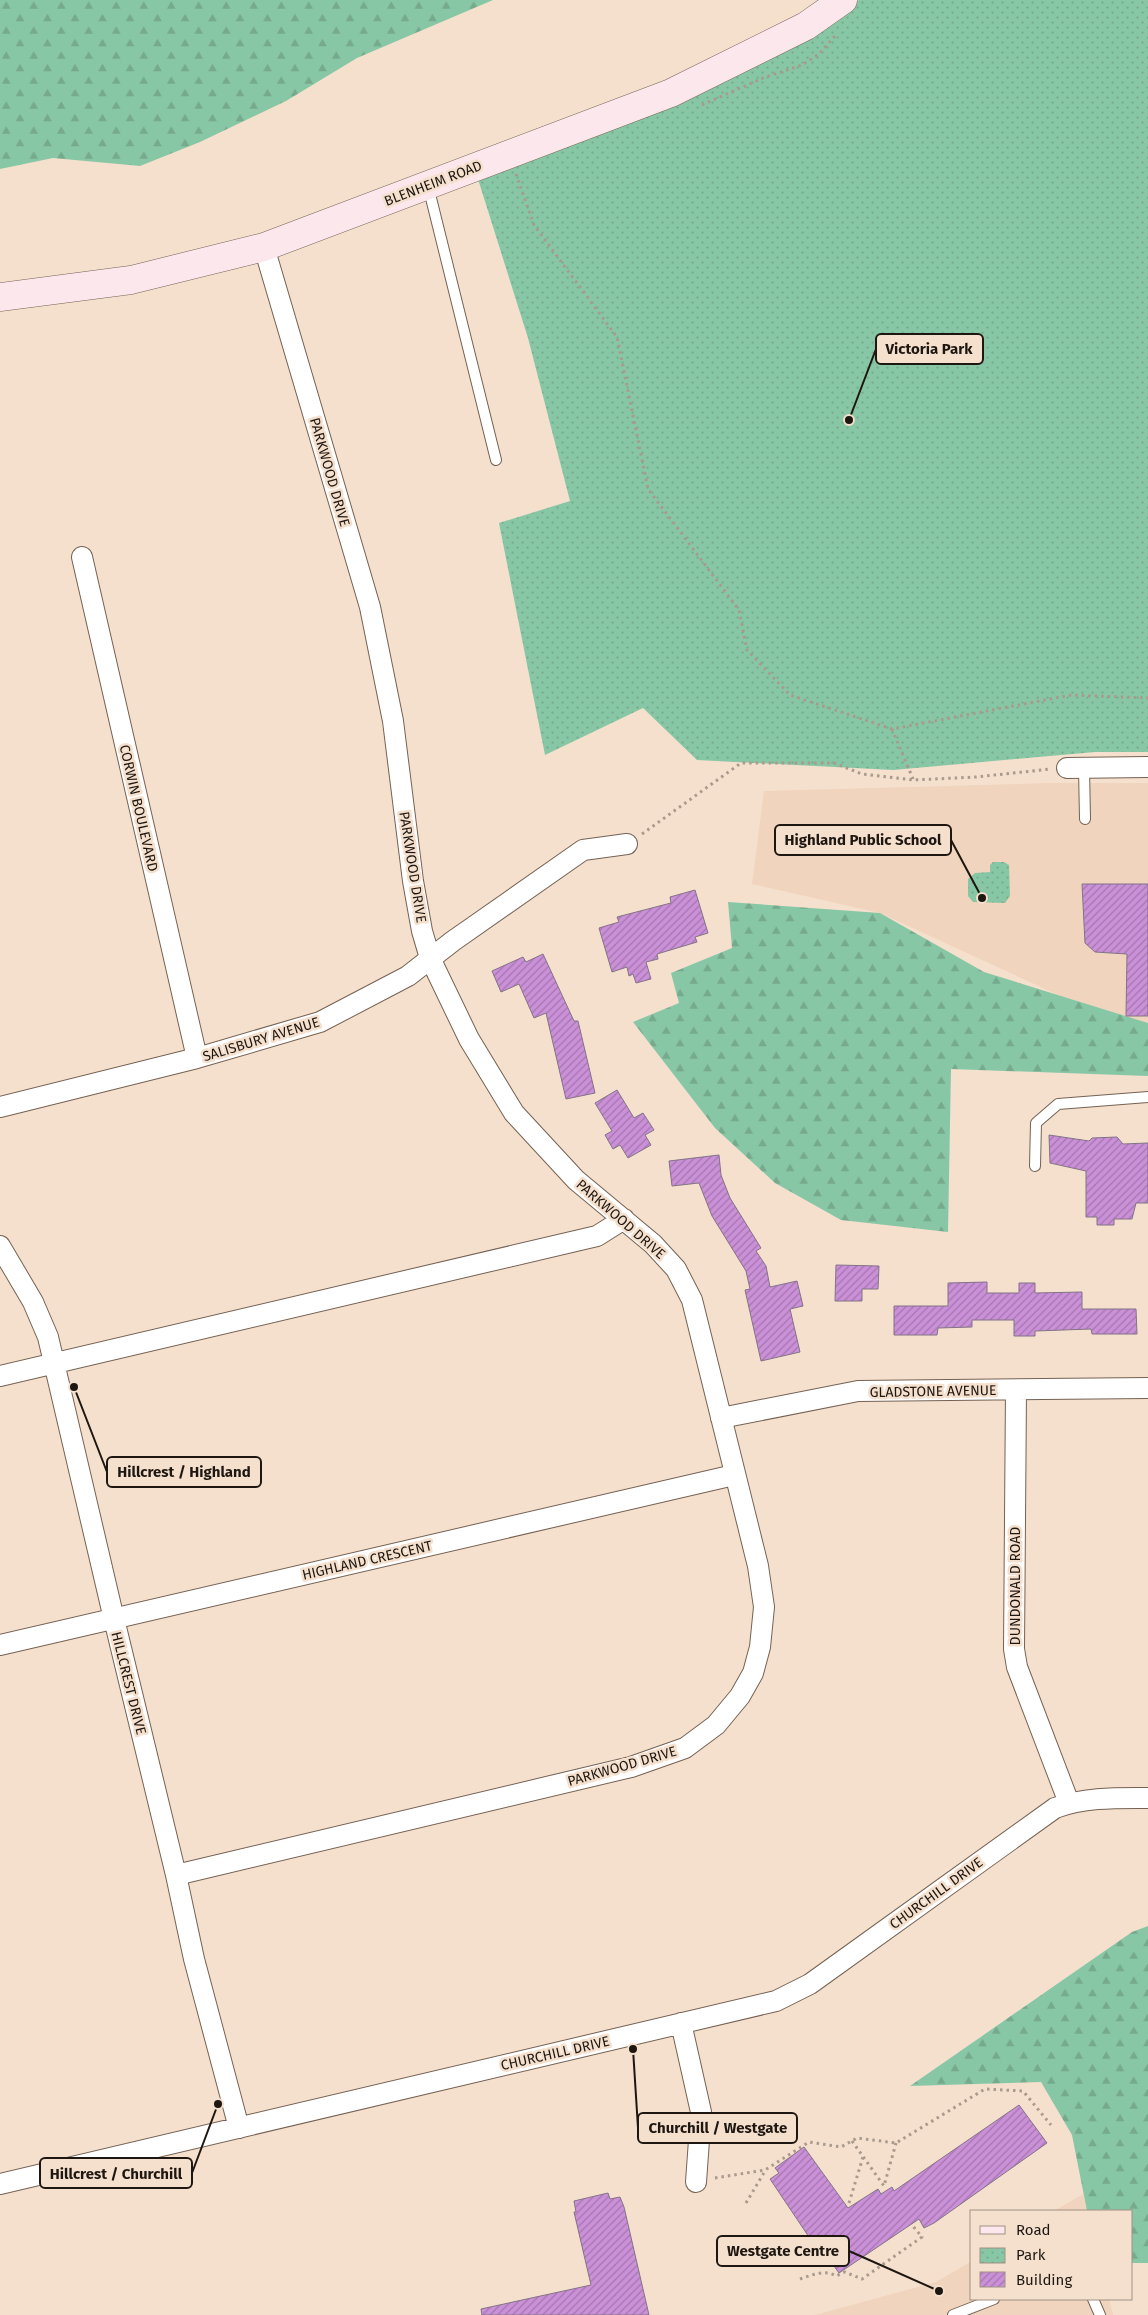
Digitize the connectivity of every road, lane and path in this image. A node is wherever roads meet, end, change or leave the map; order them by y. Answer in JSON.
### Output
{"nodes":[{"id":1,"x":836,"y":2,"type":"edge"},
{"id":2,"x":516,"y":173,"type":"dead end"},
{"id":3,"x":428,"y":186,"type":"junction"},
{"id":4,"x":264,"y":247,"type":"junction"},
{"id":5,"x":0,"y":297,"type":"edge"},
{"id":6,"x":496,"y":460,"type":"dead end"},
{"id":7,"x":82,"y":557,"type":"dead end"},
{"id":8,"x":1148,"y":698,"type":"edge"},
{"id":9,"x":892,"y":729,"type":"junction"},
{"id":10,"x":1148,"y":767,"type":"edge"},
{"id":11,"x":1076,"y":768,"type":"junction"},
{"id":12,"x":913,"y":780,"type":"junction"},
{"id":13,"x":1085,"y":819,"type":"dead end"},
{"id":14,"x":627,"y":844,"type":"joint"},
{"id":15,"x":430,"y":958,"type":"junction"},
{"id":16,"x":196,"y":1058,"type":"junction"},
{"id":17,"x":1148,"y":1097,"type":"edge"},
{"id":18,"x":0,"y":1107,"type":"edge"},
{"id":19,"x":1035,"y":1166,"type":"dead end"},
{"id":20,"x":624,"y":1219,"type":"junction"},
{"id":21,"x":0,"y":1246,"type":"edge"},
{"id":22,"x":54,"y":1363,"type":"junction"},
{"id":23,"x":0,"y":1376,"type":"edge"},
{"id":24,"x":1148,"y":1388,"type":"edge"},
{"id":25,"x":1016,"y":1390,"type":"junction"},
{"id":26,"x":721,"y":1418,"type":"junction"},
{"id":27,"x":734,"y":1475,"type":"junction"},
{"id":28,"x":114,"y":1619,"type":"junction"},
{"id":29,"x":0,"y":1645,"type":"edge"},
{"id":30,"x":1148,"y":1798,"type":"edge"},
{"id":31,"x":1069,"y":1803,"type":"junction"},
{"id":32,"x":176,"y":1875,"type":"junction"},
{"id":33,"x":680,"y":2023,"type":"junction"},
{"id":34,"x":1051,"y":2125,"type":"dead end"},
{"id":35,"x":239,"y":2128,"type":"junction"},
{"id":36,"x":852,"y":2141,"type":"junction"},
{"id":37,"x":896,"y":2143,"type":"junction"},
{"id":38,"x":863,"y":2156,"type":"junction"},
{"id":39,"x":765,"y":2170,"type":"junction"},
{"id":40,"x":696,"y":2182,"type":"joint"},
{"id":41,"x":0,"y":2184,"type":"edge"},
{"id":42,"x":849,"y":2202,"type":"dead end"},
{"id":43,"x":746,"y":2203,"type":"dead end"},
{"id":44,"x":912,"y":2225,"type":"dead end"},
{"id":45,"x":800,"y":2279,"type":"dead end"},
{"id":46,"x":991,"y":2300,"type":"edge"},
{"id":47,"x":1093,"y":2300,"type":"edge"},
{"id":48,"x":953,"y":2315,"type":"edge"},
{"id":49,"x":1100,"y":2315,"type":"edge"}],
"edges":[{"from":1,"to":3,"type":"main road","name":"BLENHEIM ROAD"},
{"from":2,"to":9,"type":"path"},
{"from":3,"to":4,"type":"main road","name":"BLENHEIM ROAD"},
{"from":3,"to":6,"type":"lane"},
{"from":4,"to":5,"type":"main road","name":"BLENHEIM ROAD"},
{"from":4,"to":15,"type":"street","name":"PARKWOOD DRIVE"},
{"from":7,"to":16,"type":"street","name":"CORWIN BOULEVARD"},
{"from":8,"to":9,"type":"path"},
{"from":9,"to":12,"type":"path"},
{"from":10,"to":11,"type":"street"},
{"from":11,"to":12,"type":"path"},
{"from":11,"to":13,"type":"lane"},
{"from":12,"to":14,"type":"path"},
{"from":14,"to":15,"type":"street","name":"SALISBURY AVENUE"},
{"from":15,"to":16,"type":"street","name":"SALISBURY AVENUE"},
{"from":15,"to":20,"type":"street","name":"PARKWOOD DRIVE"},
{"from":16,"to":18,"type":"street","name":"SALISBURY AVENUE"},
{"from":17,"to":19,"type":"lane"},
{"from":20,"to":22,"type":"street"},
{"from":20,"to":26,"type":"street","name":"PARKWOOD DRIVE"},
{"from":21,"to":22,"type":"street","name":"HILLCREST DRIVE"},
{"from":22,"to":23,"type":"street"},
{"from":22,"to":28,"type":"street","name":"HILLCREST DRIVE"},
{"from":24,"to":25,"type":"street","name":"GLADSTONE AVENUE"},
{"from":25,"to":26,"type":"street","name":"GLADSTONE AVENUE"},
{"from":25,"to":31,"type":"street","name":"DUNDONALD ROAD"},
{"from":26,"to":27,"type":"street","name":"PARKWOOD DRIVE"},
{"from":27,"to":28,"type":"street","name":"HIGHLAND CRESCENT"},
{"from":27,"to":32,"type":"street","name":"PARKWOOD DRIVE"},
{"from":28,"to":29,"type":"street","name":"HIGHLAND CRESCENT"},
{"from":28,"to":32,"type":"street","name":"HILLCREST DRIVE"},
{"from":30,"to":31,"type":"street","name":"CHURCHILL DRIVE"},
{"from":31,"to":33,"type":"street","name":"CHURCHILL DRIVE"},
{"from":32,"to":35,"type":"street","name":"HILLCREST DRIVE"},
{"from":33,"to":35,"type":"street","name":"CHURCHILL DRIVE"},
{"from":33,"to":40,"type":"street"},
{"from":34,"to":37,"type":"path"},
{"from":35,"to":41,"type":"street","name":"CHURCHILL DRIVE"},
{"from":36,"to":37,"type":"path"},
{"from":36,"to":38,"type":"path"},
{"from":36,"to":39,"type":"path"},
{"from":37,"to":38,"type":"path"},
{"from":38,"to":42,"type":"path"},
{"from":39,"to":40,"type":"path"},
{"from":39,"to":43,"type":"path"},
{"from":44,"to":45,"type":"path"},
{"from":46,"to":48,"type":"lane"},
{"from":47,"to":49,"type":"lane"}]}
